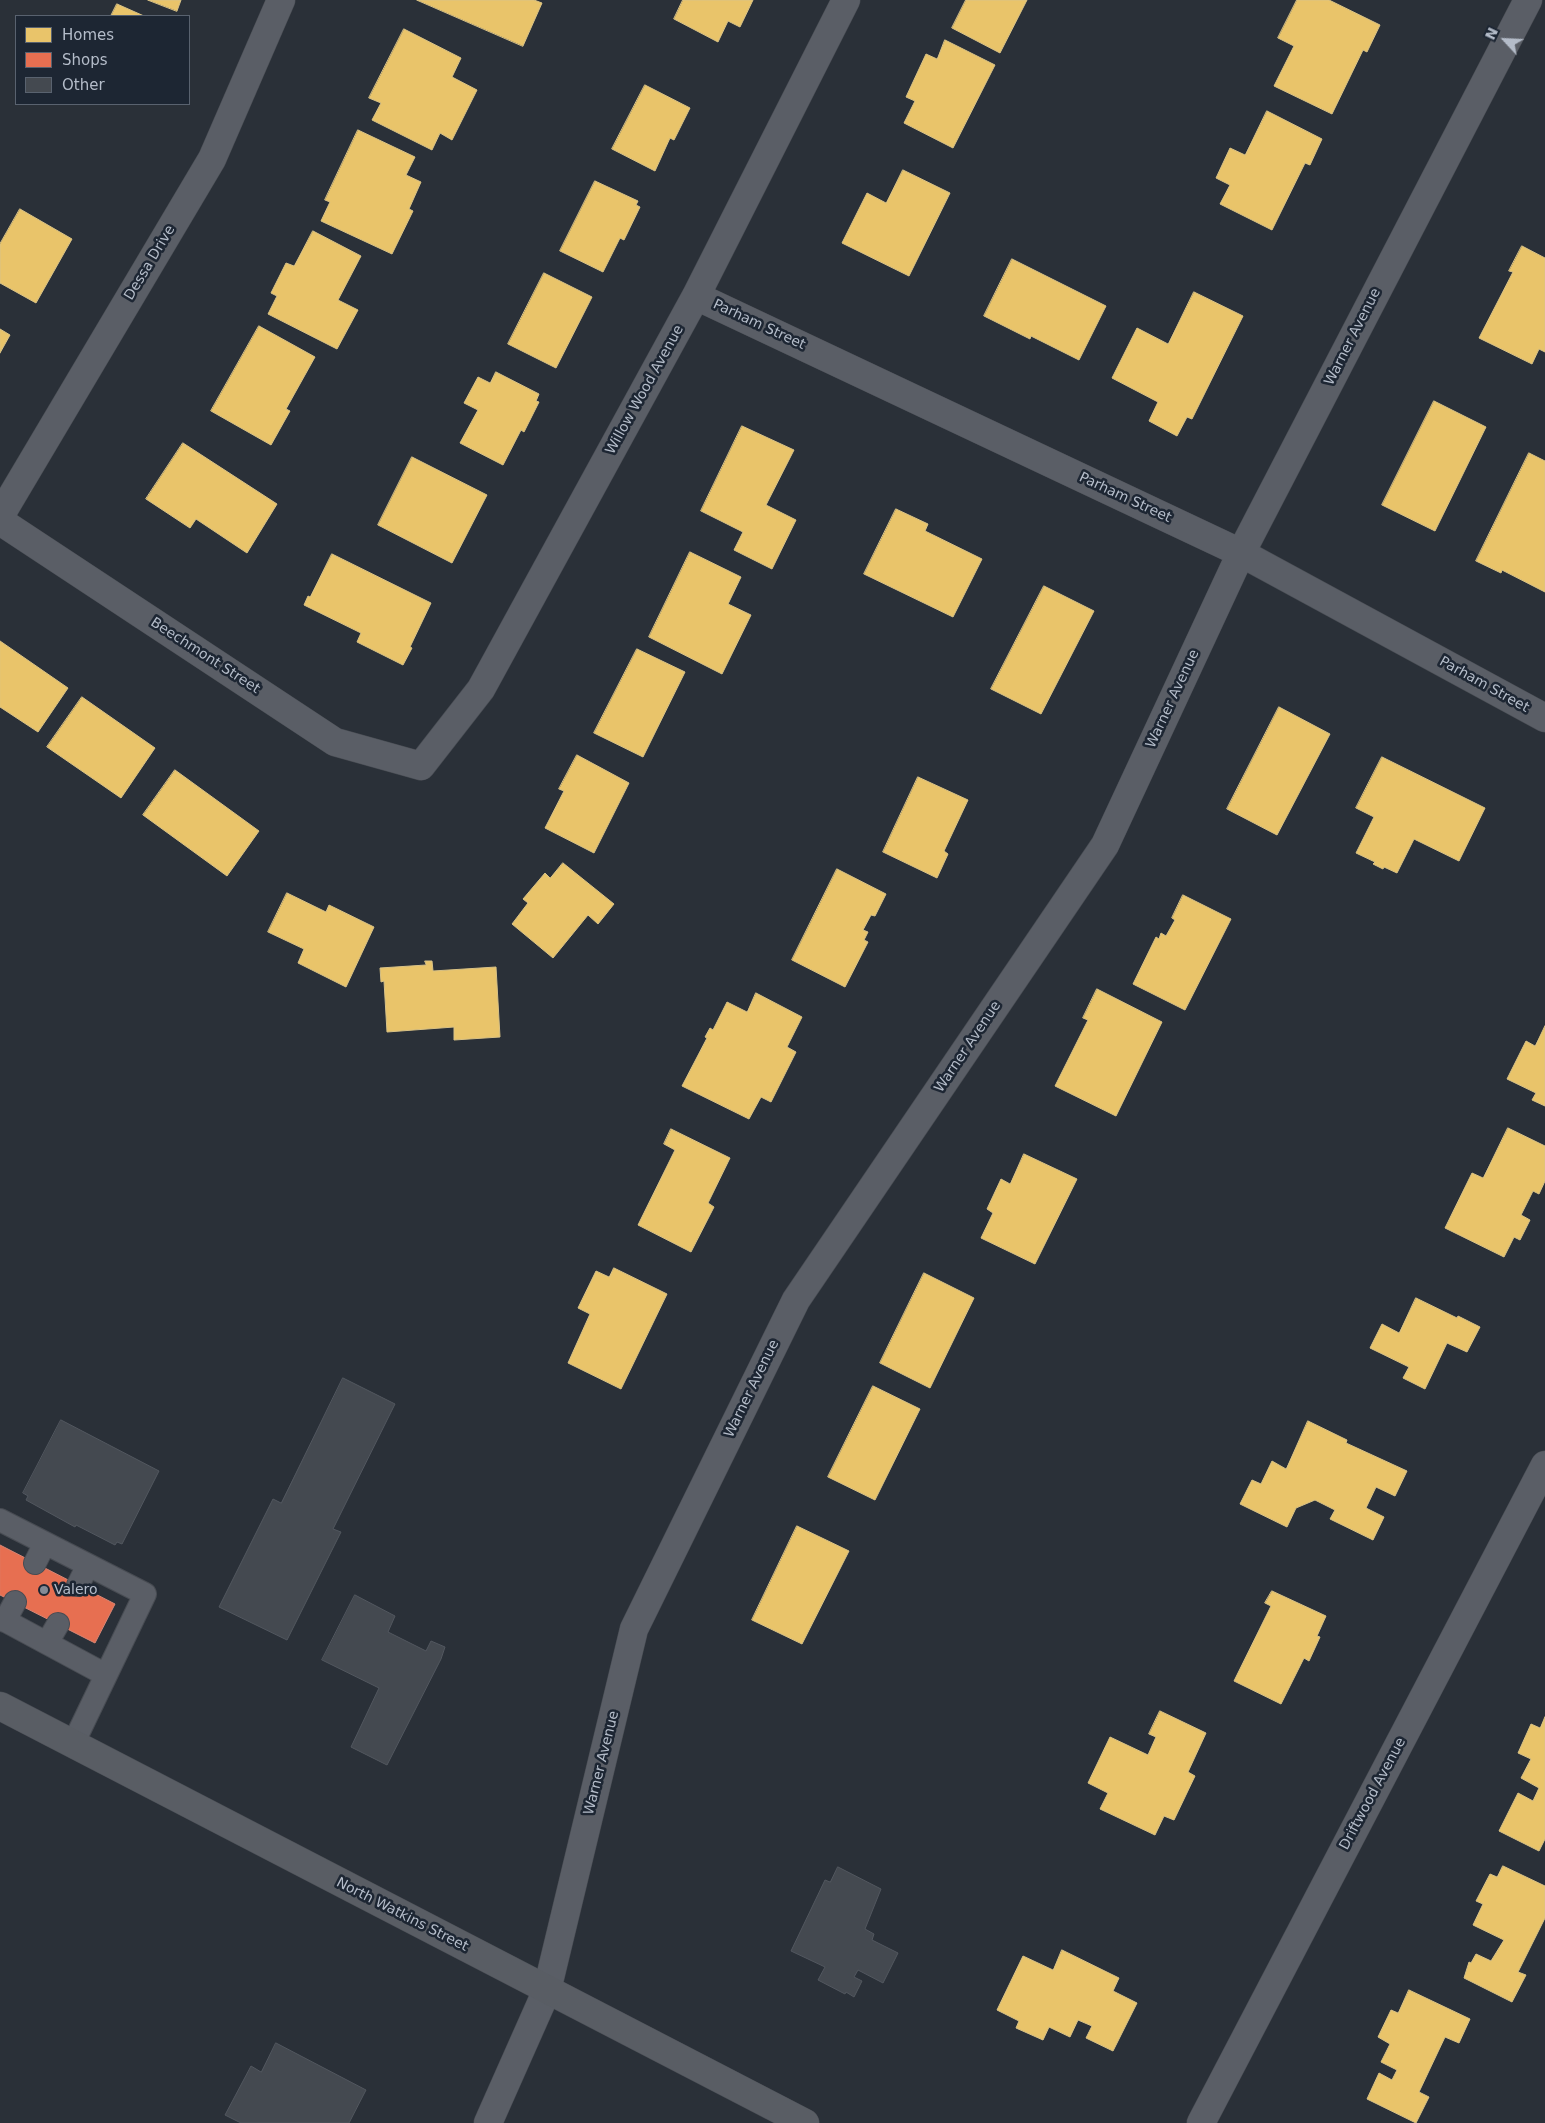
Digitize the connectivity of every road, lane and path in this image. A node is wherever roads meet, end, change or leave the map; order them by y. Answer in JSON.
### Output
{"nodes":[{"id":1,"x":281,"y":0,"type":"edge"},
{"id":2,"x":846,"y":0,"type":"edge"},
{"id":3,"x":1528,"y":0,"type":"edge"},
{"id":4,"x":696,"y":296,"type":"junction"},
{"id":5,"x":0,"y":516,"type":"edge"},
{"id":6,"x":0,"y":521,"type":"edge"},
{"id":7,"x":1241,"y":553,"type":"junction"},
{"id":8,"x":1545,"y":718,"type":"edge"},
{"id":9,"x":420,"y":766,"type":"joint"},
{"id":10,"x":1545,"y":1465,"type":"edge"},
{"id":11,"x":0,"y":1520,"type":"edge"},
{"id":12,"x":45,"y":1543,"type":"junction"},
{"id":13,"x":35,"y":1563,"type":"dead end"},
{"id":14,"x":88,"y":1565,"type":"junction"},
{"id":15,"x":78,"y":1585,"type":"dead end"},
{"id":16,"x":7,"y":1614,"type":"edge"},
{"id":17,"x":106,"y":1675,"type":"junction"},
{"id":18,"x":0,"y":1706,"type":"edge"},
{"id":19,"x":73,"y":1744,"type":"junction"},
{"id":20,"x":547,"y":1990,"type":"junction"},
{"id":21,"x":488,"y":2123,"type":"edge"},
{"id":22,"x":805,"y":2123,"type":"edge"},
{"id":23,"x":1201,"y":2123,"type":"edge"}],
"edges":[{"from":1,"to":5,"type":"street","name":"Dessa Drive"},
{"from":2,"to":4,"type":"street","name":"Willow Wood Avenue"},
{"from":3,"to":7,"type":"street","name":"Warner Avenue"},
{"from":4,"to":7,"type":"street","name":"Parham Street"},
{"from":4,"to":9,"type":"street","name":"Willow Wood Avenue"},
{"from":6,"to":9,"type":"street","name":"Beechmont Street"},
{"from":7,"to":8,"type":"street","name":"Parham Street"},
{"from":7,"to":20,"type":"street","name":"Warner Avenue"},
{"from":10,"to":23,"type":"street","name":"Driftwood Avenue"},
{"from":11,"to":12,"type":"lane"},
{"from":12,"to":13,"type":"lane"},
{"from":12,"to":14,"type":"lane"},
{"from":14,"to":15,"type":"lane"},
{"from":14,"to":17,"type":"lane"},
{"from":16,"to":17,"type":"lane"},
{"from":17,"to":19,"type":"lane"},
{"from":18,"to":19,"type":"main road","name":"North Watkins Street"},
{"from":19,"to":20,"type":"main road","name":"North Watkins Street"},
{"from":20,"to":21,"type":"street","name":"Warner Avenue"},
{"from":20,"to":22,"type":"main road","name":"North Watkins Street"}]}
